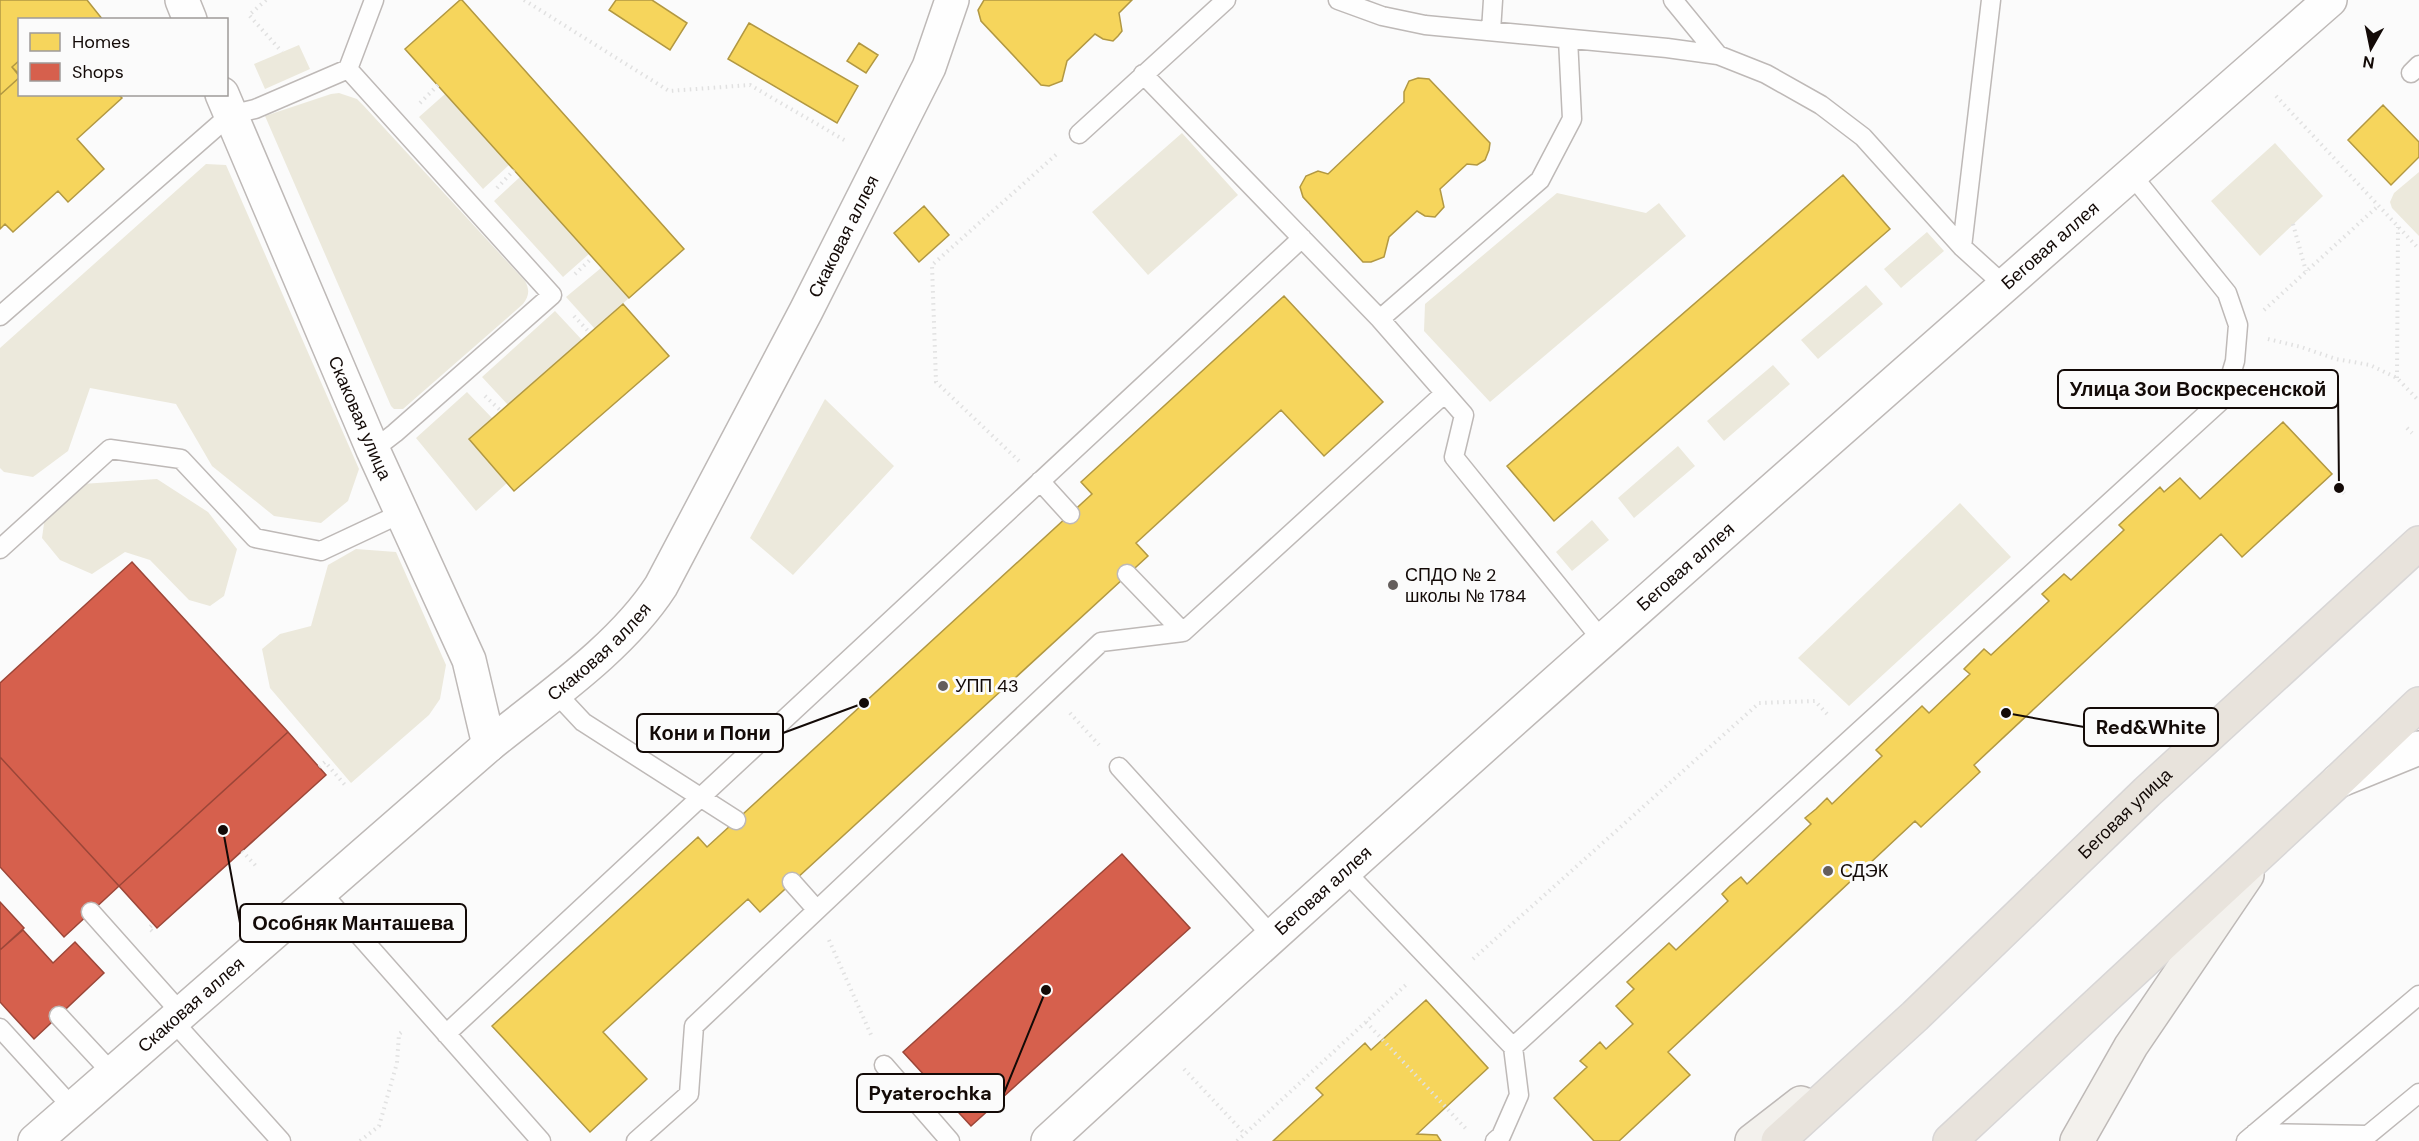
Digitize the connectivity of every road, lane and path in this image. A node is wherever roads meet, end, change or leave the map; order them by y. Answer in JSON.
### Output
{"nodes":[{"id":1,"x":182,"y":0,"type":"edge"},
{"id":2,"x":266,"y":0,"type":"edge"},
{"id":3,"x":374,"y":0,"type":"edge"},
{"id":4,"x":524,"y":0,"type":"edge"},
{"id":5,"x":952,"y":0,"type":"edge"},
{"id":6,"x":1226,"y":0,"type":"edge"},
{"id":7,"x":1338,"y":0,"type":"edge"},
{"id":8,"x":1493,"y":0,"type":"edge"},
{"id":9,"x":1673,"y":0,"type":"edge"},
{"id":10,"x":1991,"y":0,"type":"edge"},
{"id":11,"x":2330,"y":0,"type":"edge"},
{"id":12,"x":189,"y":18,"type":"edge"},
{"id":13,"x":1491,"y":32,"type":"junction"},
{"id":14,"x":1568,"y":39,"type":"junction"},
{"id":15,"x":282,"y":52,"type":"dead end"},
{"id":16,"x":1718,"y":55,"type":"junction"},
{"id":17,"x":348,"y":69,"type":"junction"},
{"id":18,"x":1143,"y":74,"type":"junction"},
{"id":19,"x":2273,"y":94,"type":"dead end"},
{"id":20,"x":226,"y":105,"type":"edge"},
{"id":21,"x":1079,"y":134,"type":"joint"},
{"id":22,"x":846,"y":141,"type":"dead end"},
{"id":23,"x":2131,"y":174,"type":"junction"},
{"id":24,"x":2378,"y":206,"type":"junction"},
{"id":25,"x":2293,"y":224,"type":"dead end"},
{"id":26,"x":2398,"y":227,"type":"junction"},
{"id":27,"x":1302,"y":238,"type":"junction"},
{"id":28,"x":1962,"y":247,"type":"junction"},
{"id":29,"x":2419,"y":249,"type":"edge"},
{"id":30,"x":2306,"y":272,"type":"dead end"},
{"id":31,"x":2005,"y":286,"type":"junction"},
{"id":32,"x":0,"y":316,"type":"edge"},
{"id":33,"x":1380,"y":319,"type":"junction"},
{"id":34,"x":2237,"y":335,"type":"junction"},
{"id":35,"x":2397,"y":378,"type":"junction"},
{"id":36,"x":1445,"y":393,"type":"junction"},
{"id":37,"x":2419,"y":400,"type":"edge"},
{"id":38,"x":2407,"y":428,"type":"dead end"},
{"id":39,"x":2412,"y":433,"type":"dead end"},
{"id":40,"x":373,"y":450,"type":"junction"},
{"id":41,"x":1040,"y":481,"type":"junction"},
{"id":42,"x":2339,"y":488,"type":"dead end"},
{"id":43,"x":2346,"y":495,"type":"dead end"},
{"id":44,"x":402,"y":513,"type":"junction"},
{"id":45,"x":1070,"y":514,"type":"dead end"},
{"id":46,"x":2419,"y":543,"type":"edge"},
{"id":47,"x":0,"y":549,"type":"edge"},
{"id":48,"x":1127,"y":574,"type":"dead end"},
{"id":49,"x":1183,"y":632,"type":"junction"},
{"id":50,"x":1602,"y":640,"type":"junction"},
{"id":51,"x":1049,"y":690,"type":"junction"},
{"id":52,"x":555,"y":692,"type":"junction"},
{"id":53,"x":1815,"y":701,"type":"dead end"},
{"id":54,"x":2419,"y":704,"type":"edge"},
{"id":55,"x":489,"y":745,"type":"junction"},
{"id":56,"x":2419,"y":748,"type":"edge"},
{"id":57,"x":319,"y":767,"type":"dead end"},
{"id":58,"x":1119,"y":768,"type":"joint"},
{"id":59,"x":2338,"y":782,"type":"junction"},
{"id":60,"x":345,"y":785,"type":"dead end"},
{"id":61,"x":699,"y":798,"type":"junction"},
{"id":62,"x":736,"y":820,"type":"dead end"},
{"id":63,"x":2264,"y":849,"type":"junction"},
{"id":64,"x":242,"y":851,"type":"dead end"},
{"id":65,"x":256,"y":866,"type":"dead end"},
{"id":66,"x":1344,"y":870,"type":"junction"},
{"id":67,"x":792,"y":882,"type":"dead end"},
{"id":68,"x":321,"y":891,"type":"junction"},
{"id":69,"x":816,"y":909,"type":"junction"},
{"id":70,"x":91,"y":912,"type":"dead end"},
{"id":71,"x":1272,"y":936,"type":"junction"},
{"id":72,"x":1431,"y":962,"type":"junction"},
{"id":73,"x":2419,"y":995,"type":"edge"},
{"id":74,"x":425,"y":1009,"type":"junction"},
{"id":75,"x":59,"y":1016,"type":"dead end"},
{"id":76,"x":1915,"y":1016,"type":"junction"},
{"id":77,"x":177,"y":1017,"type":"junction"},
{"id":78,"x":1366,"y":1022,"type":"junction"},
{"id":79,"x":0,"y":1028,"type":"edge"},
{"id":80,"x":446,"y":1034,"type":"junction"},
{"id":81,"x":1513,"y":1047,"type":"junction"},
{"id":82,"x":1177,"y":1062,"type":"dead end"},
{"id":83,"x":884,"y":1065,"type":"joint"},
{"id":84,"x":112,"y":1073,"type":"junction"},
{"id":85,"x":2419,"y":1093,"type":"edge"},
{"id":86,"x":72,"y":1107,"type":"junction"},
{"id":87,"x":1469,"y":1132,"type":"dead end"},
{"id":88,"x":1245,"y":1134,"type":"junction"},
{"id":89,"x":2251,"y":1137,"type":"edge"},
{"id":90,"x":1500,"y":1139,"type":"edge"},
{"id":91,"x":35,"y":1141,"type":"edge"},
{"id":92,"x":281,"y":1141,"type":"edge"},
{"id":93,"x":360,"y":1141,"type":"edge"},
{"id":94,"x":541,"y":1141,"type":"edge"},
{"id":95,"x":636,"y":1141,"type":"edge"},
{"id":96,"x":950,"y":1141,"type":"edge"},
{"id":97,"x":1048,"y":1141,"type":"edge"},
{"id":98,"x":1237,"y":1141,"type":"edge"},
{"id":99,"x":1752,"y":1141,"type":"edge"},
{"id":100,"x":1778,"y":1141,"type":"edge"},
{"id":101,"x":1950,"y":1141,"type":"edge"},
{"id":102,"x":2077,"y":1141,"type":"edge"}],
"edges":[{"from":1,"to":12,"type":"street"},
{"from":2,"to":15,"type":"path"},
{"from":3,"to":17,"type":"lane"},
{"from":4,"to":22,"type":"path"},
{"from":5,"to":52,"type":"street","name":"Скаковая аллея"},
{"from":6,"to":18,"type":"lane"},
{"from":7,"to":13,"type":"lane"},
{"from":8,"to":13,"type":"lane"},
{"from":9,"to":16,"type":"lane"},
{"from":10,"to":28,"type":"lane"},
{"from":11,"to":23,"type":"street","name":"Беговая аллея"},
{"from":13,"to":14,"type":"lane"},
{"from":14,"to":16,"type":"lane"},
{"from":14,"to":33,"type":"lane"},
{"from":16,"to":28,"type":"lane"},
{"from":17,"to":20,"type":"lane"},
{"from":17,"to":40,"type":"lane"},
{"from":18,"to":21,"type":"lane"},
{"from":18,"to":27,"type":"lane"},
{"from":19,"to":24,"type":"path"},
{"from":20,"to":32,"type":"lane"},
{"from":20,"to":40,"type":"street","name":"Скаковая улица"},
{"from":21,"to":41,"type":"path"},
{"from":23,"to":31,"type":"street","name":"Беговая аллея"},
{"from":23,"to":34,"type":"lane"},
{"from":24,"to":26,"type":"path"},
{"from":24,"to":34,"type":"path"},
{"from":25,"to":30,"type":"path"},
{"from":26,"to":29,"type":"path"},
{"from":26,"to":35,"type":"path"},
{"from":27,"to":33,"type":"lane"},
{"from":27,"to":41,"type":"lane"},
{"from":28,"to":31,"type":"lane"},
{"from":31,"to":50,"type":"street","name":"Беговая аллея"},
{"from":33,"to":36,"type":"lane"},
{"from":34,"to":35,"type":"path"},
{"from":34,"to":81,"type":"lane"},
{"from":35,"to":37,"type":"path"},
{"from":36,"to":49,"type":"lane"},
{"from":36,"to":50,"type":"lane"},
{"from":38,"to":39,"type":"path"},
{"from":40,"to":44,"type":"street","name":"Скаковая улица"},
{"from":41,"to":45,"type":"lane"},
{"from":41,"to":61,"type":"lane"},
{"from":42,"to":43,"type":"path"},
{"from":44,"to":47,"type":"lane"},
{"from":44,"to":55,"type":"street","name":"Скаковая улица"},
{"from":46,"to":76,"type":"main road","name":"Беговая улица"},
{"from":48,"to":49,"type":"lane"},
{"from":49,"to":51,"type":"lane"},
{"from":50,"to":66,"type":"street","name":"Беговая аллея"},
{"from":51,"to":58,"type":"path"},
{"from":51,"to":69,"type":"lane"},
{"from":52,"to":55,"type":"street","name":"Скаковая аллея"},
{"from":52,"to":61,"type":"lane"},
{"from":53,"to":72,"type":"path"},
{"from":54,"to":59,"type":"main road"},
{"from":55,"to":68,"type":"street","name":"Скаковая аллея"},
{"from":56,"to":59,"type":"street"},
{"from":57,"to":60,"type":"path"},
{"from":58,"to":71,"type":"lane"},
{"from":59,"to":63,"type":"main road"},
{"from":61,"to":62,"type":"lane"},
{"from":61,"to":80,"type":"lane"},
{"from":63,"to":101,"type":"main road"},
{"from":63,"to":102,"type":"main road"},
{"from":64,"to":65,"type":"path"},
{"from":66,"to":71,"type":"street","name":"Беговая аллея"},
{"from":66,"to":72,"type":"lane"},
{"from":67,"to":69,"type":"lane"},
{"from":68,"to":74,"type":"lane"},
{"from":68,"to":77,"type":"street","name":"Скаковая аллея"},
{"from":69,"to":83,"type":"path"},
{"from":69,"to":95,"type":"lane"},
{"from":70,"to":77,"type":"lane"},
{"from":71,"to":97,"type":"street","name":"Беговая аллея"},
{"from":72,"to":78,"type":"path"},
{"from":72,"to":81,"type":"lane"},
{"from":73,"to":89,"type":"lane"},
{"from":74,"to":80,"type":"lane"},
{"from":74,"to":93,"type":"path"},
{"from":75,"to":84,"type":"lane"},
{"from":76,"to":99,"type":"main road","name":"Беговая улица"},
{"from":76,"to":100,"type":"main road","name":"Беговая улица"},
{"from":77,"to":84,"type":"street","name":"Скаковая аллея"},
{"from":77,"to":92,"type":"lane"},
{"from":78,"to":87,"type":"path"},
{"from":78,"to":88,"type":"path"},
{"from":79,"to":86,"type":"lane"},
{"from":80,"to":94,"type":"lane"},
{"from":81,"to":90,"type":"lane"},
{"from":82,"to":88,"type":"path"},
{"from":83,"to":96,"type":"lane"},
{"from":84,"to":86,"type":"street","name":"Скаковая аллея"},
{"from":85,"to":89,"type":"lane"},
{"from":86,"to":91,"type":"street","name":"Скаковая аллея"},
{"from":88,"to":98,"type":"path"}]}
